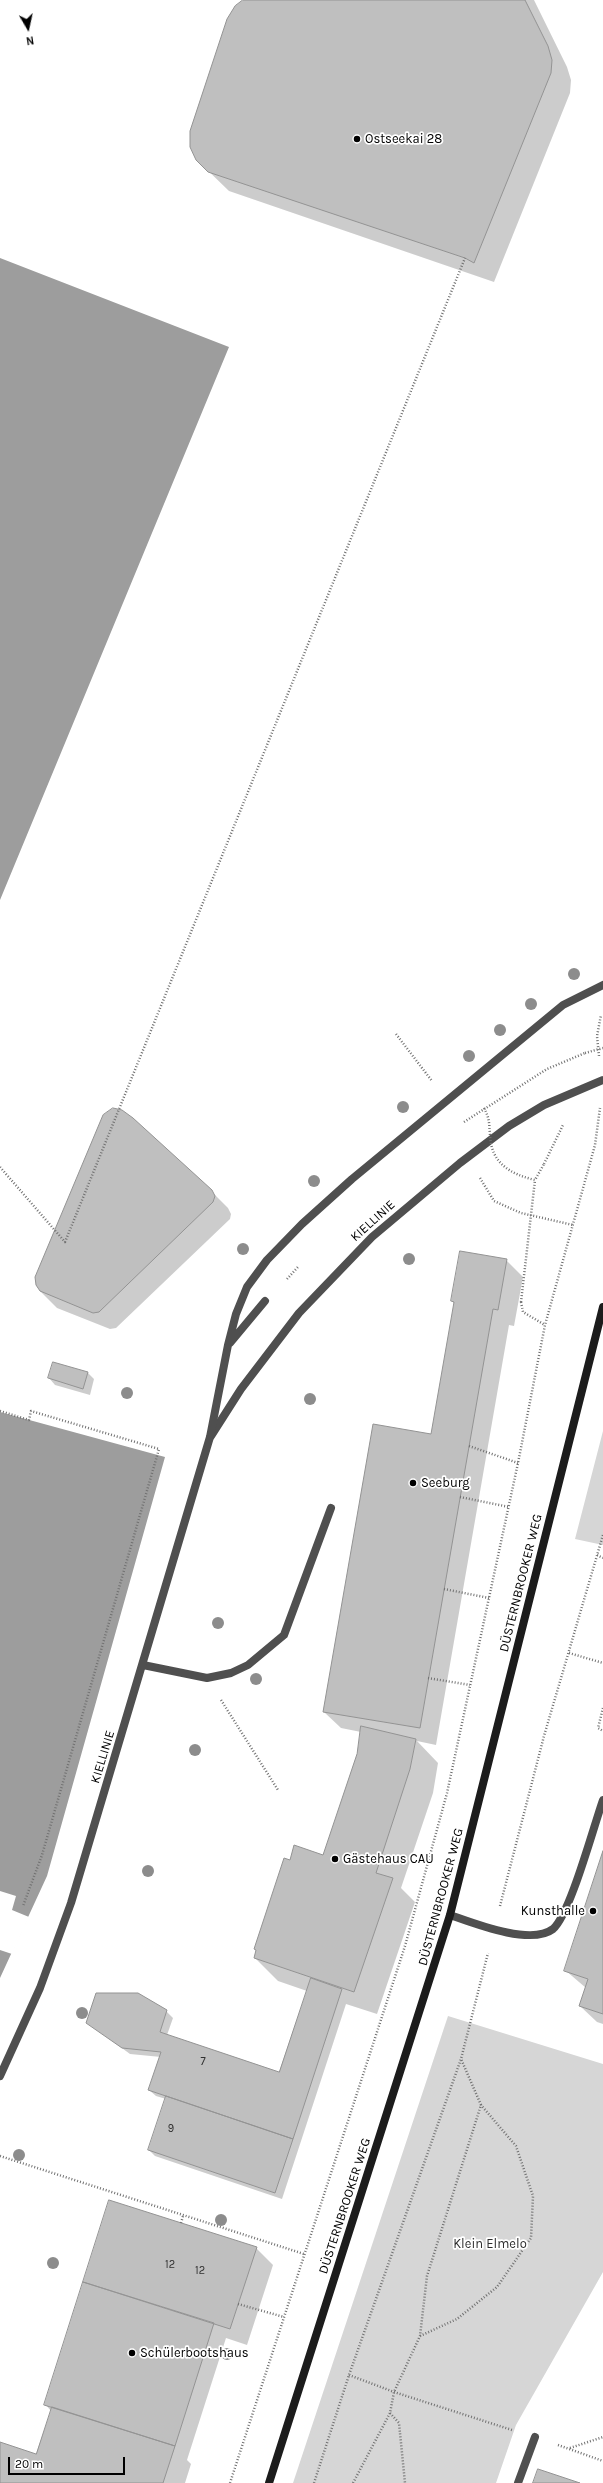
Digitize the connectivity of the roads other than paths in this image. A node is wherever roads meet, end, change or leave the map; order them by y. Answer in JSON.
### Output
{"nodes":[{"id":1,"x":603,"y":985,"type":"edge"},
{"id":2,"x":602,"y":1080,"type":"edge"},
{"id":3,"x":265,"y":1301,"type":"dead end"},
{"id":4,"x":603,"y":1307,"type":"edge"},
{"id":5,"x":228,"y":1345,"type":"junction"},
{"id":6,"x":210,"y":1437,"type":"junction"},
{"id":7,"x":330,"y":1508,"type":"dead end"},
{"id":8,"x":143,"y":1665,"type":"junction"},
{"id":9,"x":603,"y":1800,"type":"edge"},
{"id":10,"x":450,"y":1915,"type":"junction"},
{"id":11,"x":0,"y":2076,"type":"edge"},
{"id":12,"x":535,"y":2438,"type":"dead end"},
{"id":13,"x":269,"y":2483,"type":"edge"},
{"id":14,"x":518,"y":2483,"type":"edge"}],
"edges":[{"from":1,"to":5,"type":"street","name":"KIELLINIE"},
{"from":2,"to":6,"type":"street","name":"KIELLINIE"},
{"from":3,"to":5,"type":"street","name":"KIELLINIE"},
{"from":4,"to":10,"type":"street","name":"DÜSTERNBROOKER WEG"},
{"from":5,"to":6,"type":"street","name":"KIELLINIE"},
{"from":6,"to":8,"type":"street","name":"KIELLINIE"},
{"from":7,"to":8,"type":"street"},
{"from":8,"to":11,"type":"street","name":"KIELLINIE"},
{"from":9,"to":10,"type":"street"},
{"from":10,"to":13,"type":"street","name":"DÜSTERNBROOKER WEG"},
{"from":12,"to":14,"type":"street"}]}
